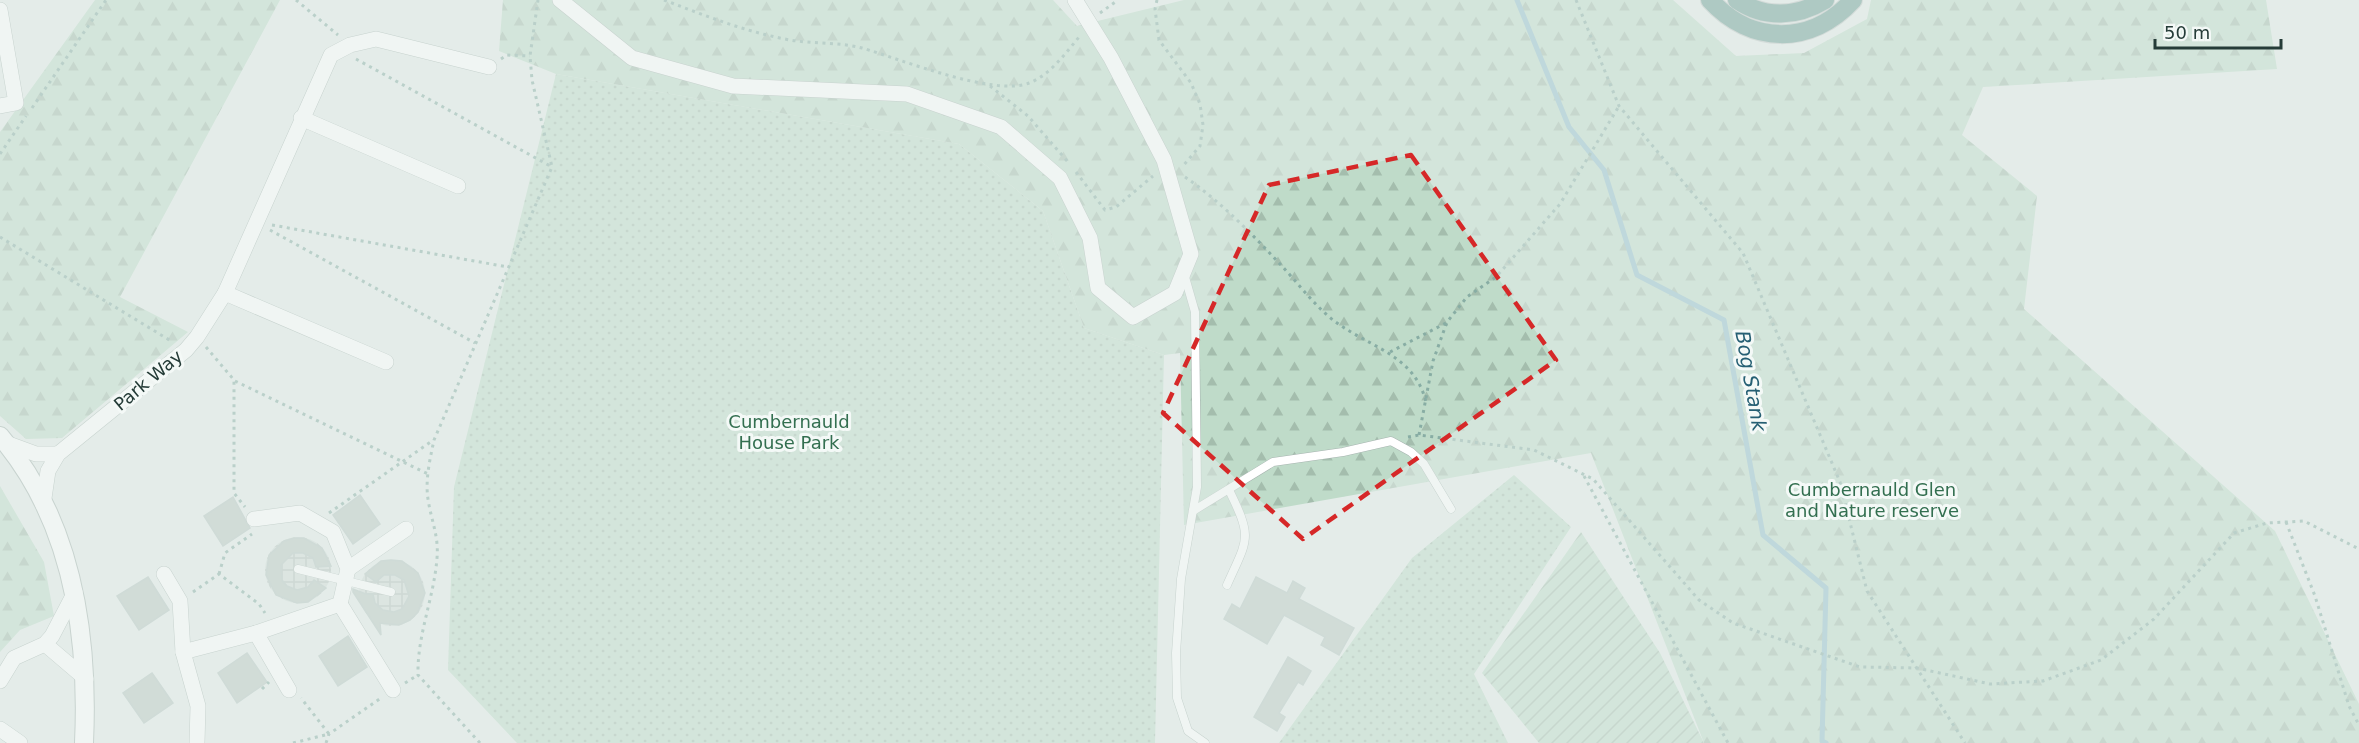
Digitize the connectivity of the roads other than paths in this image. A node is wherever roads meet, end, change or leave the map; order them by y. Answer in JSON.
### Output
{"nodes":[{"id":1,"x":560,"y":0,"type":"edge"},
{"id":2,"x":1075,"y":0,"type":"edge"},
{"id":3,"x":1710,"y":0,"type":"edge"},
{"id":4,"x":1737,"y":0,"type":"edge"},
{"id":5,"x":1825,"y":0,"type":"edge"},
{"id":6,"x":1853,"y":0,"type":"edge"},
{"id":7,"x":0,"y":10,"type":"edge"},
{"id":8,"x":489,"y":67,"type":"dead end"},
{"id":9,"x":0,"y":106,"type":"edge"},
{"id":10,"x":301,"y":118,"type":"junction"},
{"id":11,"x":458,"y":186,"type":"dead end"},
{"id":12,"x":1184,"y":272,"type":"junction"},
{"id":13,"x":225,"y":293,"type":"junction"},
{"id":14,"x":386,"y":362,"type":"dead end"},
{"id":15,"x":3,"y":439,"type":"edge"},
{"id":16,"x":58,"y":454,"type":"junction"},
{"id":17,"x":1229,"y":490,"type":"junction"},
{"id":18,"x":43,"y":505,"type":"junction"},
{"id":19,"x":1451,"y":509,"type":"dead end"},
{"id":20,"x":1193,"y":511,"type":"junction"},
{"id":21,"x":254,"y":519,"type":"road end"},
{"id":22,"x":406,"y":529,"type":"dead end"},
{"id":23,"x":298,"y":569,"type":"dead end"},
{"id":24,"x":164,"y":574,"type":"dead end"},
{"id":25,"x":347,"y":575,"type":"junction"},
{"id":26,"x":1227,"y":585,"type":"dead end"},
{"id":27,"x":75,"y":591,"type":"junction"},
{"id":28,"x":391,"y":592,"type":"dead end"},
{"id":29,"x":340,"y":604,"type":"junction"},
{"id":30,"x":256,"y":633,"type":"junction"},
{"id":31,"x":45,"y":644,"type":"junction"},
{"id":32,"x":183,"y":652,"type":"junction"},
{"id":33,"x":86,"y":680,"type":"junction"},
{"id":34,"x":0,"y":681,"type":"edge"},
{"id":35,"x":289,"y":690,"type":"road end"},
{"id":36,"x":393,"y":690,"type":"road end"},
{"id":37,"x":0,"y":729,"type":"edge"},
{"id":38,"x":20,"y":743,"type":"edge"},
{"id":39,"x":84,"y":743,"type":"edge"},
{"id":40,"x":197,"y":743,"type":"edge"},
{"id":41,"x":1205,"y":743,"type":"edge"}],
"edges":[{"from":1,"to":12,"type":"street"},
{"from":2,"to":12,"type":"street"},
{"from":3,"to":6,"type":"main road"},
{"from":4,"to":5,"type":"main road"},
{"from":7,"to":9,"type":"street"},
{"from":8,"to":10,"type":"street","name":"Park Way"},
{"from":10,"to":11,"type":"street"},
{"from":10,"to":13,"type":"street","name":"Park Way"},
{"from":12,"to":20,"type":"lane"},
{"from":13,"to":14,"type":"street"},
{"from":13,"to":16,"type":"street","name":"Park Way"},
{"from":15,"to":16,"type":"street"},
{"from":15,"to":18,"type":"street"},
{"from":16,"to":18,"type":"street","name":"Park Way"},
{"from":17,"to":19,"type":"lane"},
{"from":17,"to":20,"type":"lane"},
{"from":17,"to":26,"type":"lane"},
{"from":18,"to":27,"type":"street"},
{"from":20,"to":41,"type":"lane"},
{"from":21,"to":25,"type":"street"},
{"from":22,"to":25,"type":"street"},
{"from":23,"to":25,"type":"lane"},
{"from":24,"to":32,"type":"street"},
{"from":25,"to":28,"type":"lane"},
{"from":25,"to":29,"type":"street"},
{"from":27,"to":31,"type":"street"},
{"from":27,"to":33,"type":"street"},
{"from":29,"to":30,"type":"street"},
{"from":29,"to":36,"type":"street"},
{"from":30,"to":32,"type":"street"},
{"from":30,"to":35,"type":"street"},
{"from":31,"to":33,"type":"street"},
{"from":31,"to":34,"type":"street"},
{"from":32,"to":40,"type":"street"},
{"from":33,"to":39,"type":"street"},
{"from":37,"to":38,"type":"street"}]}
